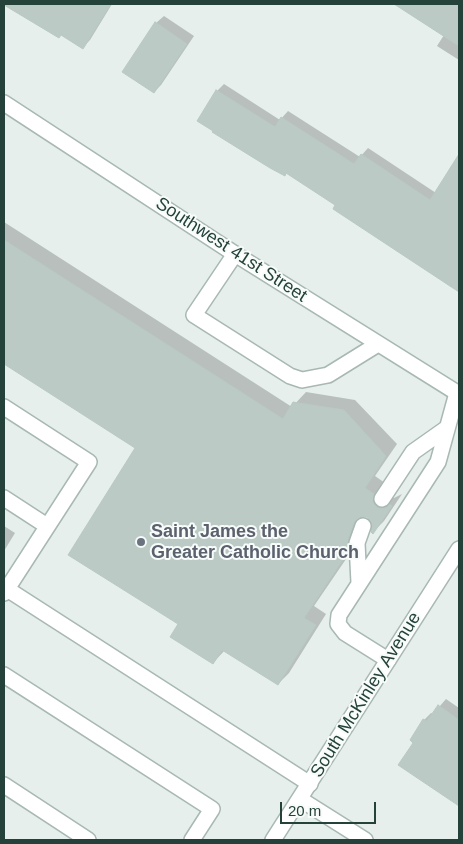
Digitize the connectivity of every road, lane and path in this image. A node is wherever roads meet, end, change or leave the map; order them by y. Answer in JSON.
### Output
{"nodes":[{"id":1,"x":4,"y":103,"type":"edge"},
{"id":2,"x":235,"y":254,"type":"junction"},
{"id":3,"x":378,"y":344,"type":"junction"},
{"id":4,"x":458,"y":394,"type":"edge"},
{"id":5,"x":4,"y":408,"type":"edge"},
{"id":6,"x":447,"y":428,"type":"junction"},
{"id":7,"x":4,"y":498,"type":"edge"},
{"id":8,"x":382,"y":499,"type":"dead end"},
{"id":9,"x":47,"y":526,"type":"junction"},
{"id":10,"x":363,"y":526,"type":"dead end"},
{"id":11,"x":459,"y":549,"type":"edge"},
{"id":12,"x":359,"y":583,"type":"junction"},
{"id":13,"x":5,"y":591,"type":"edge"},
{"id":14,"x":388,"y":660,"type":"junction"},
{"id":15,"x":4,"y":675,"type":"edge"},
{"id":16,"x":310,"y":784,"type":"junction"},
{"id":17,"x":4,"y":786,"type":"edge"},
{"id":18,"x":300,"y":799,"type":"junction"},
{"id":19,"x":88,"y":840,"type":"edge"},
{"id":20,"x":192,"y":840,"type":"edge"},
{"id":21,"x":273,"y":840,"type":"edge"},
{"id":22,"x":364,"y":840,"type":"edge"}],
"edges":[{"from":1,"to":2,"type":"street","name":"Southwest 41st Street"},
{"from":2,"to":3,"type":"street","name":"Southwest 41st Street"},
{"from":2,"to":3,"type":"street"},
{"from":3,"to":4,"type":"street","name":"Southwest 41st Street"},
{"from":4,"to":6,"type":"street"},
{"from":5,"to":9,"type":"street"},
{"from":6,"to":8,"type":"street"},
{"from":6,"to":12,"type":"street"},
{"from":7,"to":9,"type":"street"},
{"from":9,"to":13,"type":"street"},
{"from":10,"to":12,"type":"street"},
{"from":11,"to":14,"type":"street","name":"South McKinley Avenue"},
{"from":12,"to":14,"type":"street"},
{"from":13,"to":16,"type":"street"},
{"from":14,"to":16,"type":"street","name":"South McKinley Avenue"},
{"from":15,"to":20,"type":"street"},
{"from":16,"to":18,"type":"street","name":"South McKinley Avenue"},
{"from":17,"to":19,"type":"street"},
{"from":18,"to":21,"type":"street","name":"South McKinley Avenue"},
{"from":18,"to":22,"type":"street"}]}
